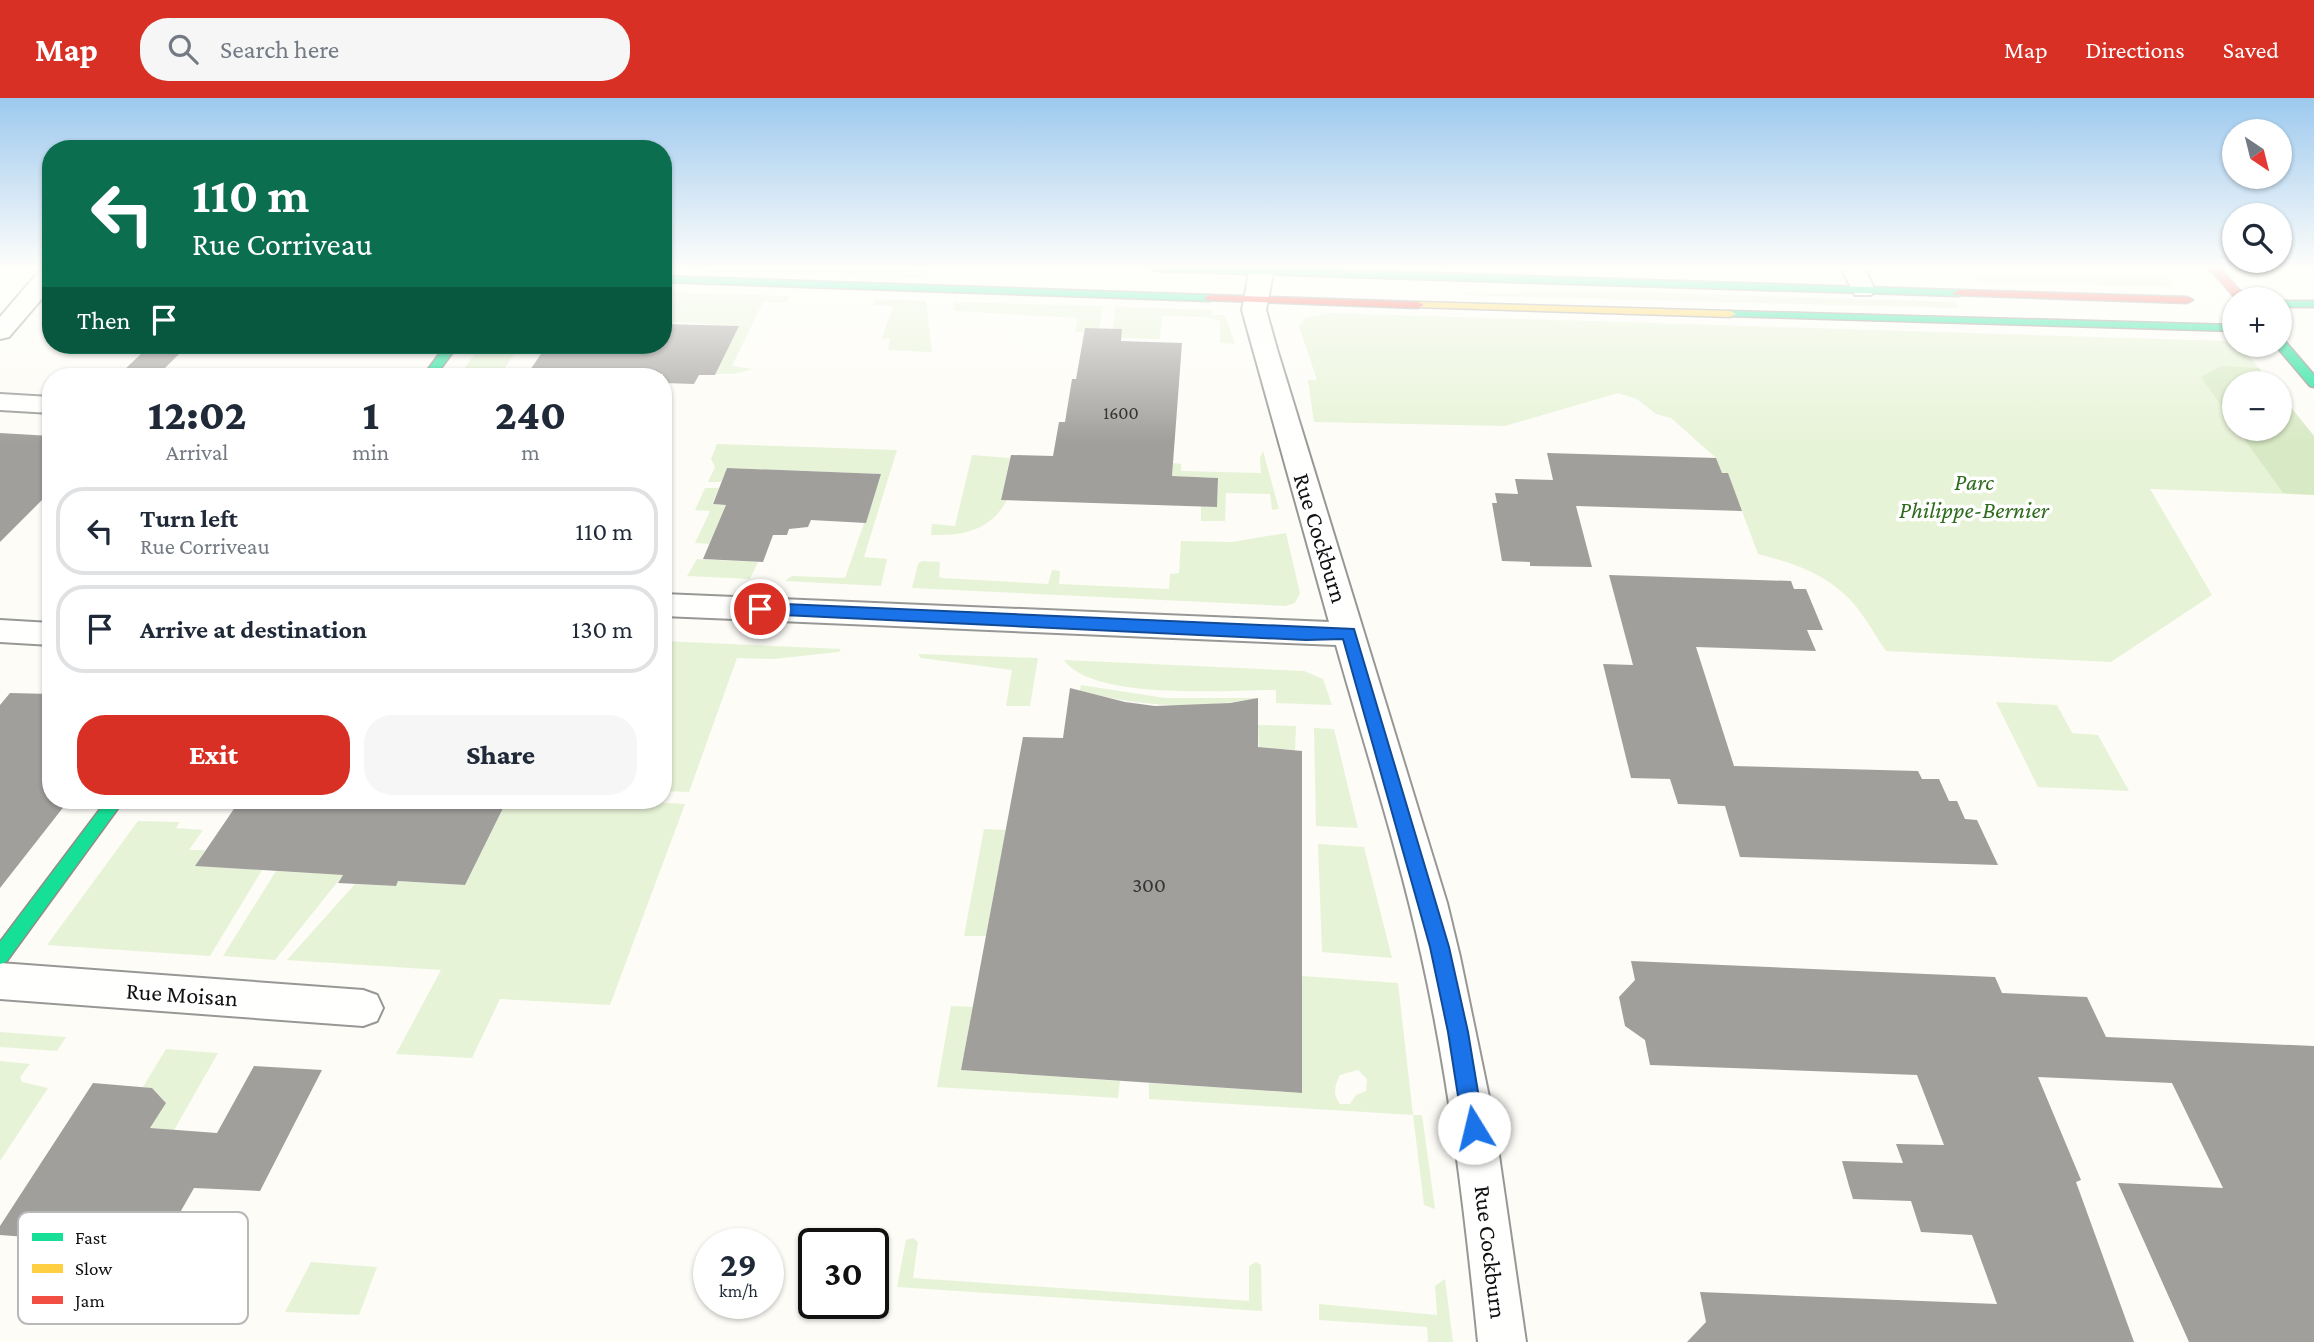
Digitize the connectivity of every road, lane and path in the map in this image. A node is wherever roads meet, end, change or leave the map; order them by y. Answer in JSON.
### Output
{"nodes":[{"id":1,"x":1258,"y":326,"type":"edge"},
{"id":2,"x":2167,"y":326,"type":"edge"},
{"id":3,"x":2222,"y":328,"type":"edge"},
{"id":4,"x":2292,"y":349,"type":"edge"},
{"id":5,"x":2314,"y":383,"type":"edge"},
{"id":6,"x":0,"y":402,"type":"edge"},
{"id":7,"x":42,"y":404,"type":"edge"},
{"id":8,"x":672,"y":605,"type":"edge"},
{"id":9,"x":0,"y":631,"type":"edge"},
{"id":10,"x":42,"y":633,"type":"edge"},
{"id":11,"x":1349,"y":633,"type":"junction"},
{"id":12,"x":109,"y":809,"type":"edge"},
{"id":13,"x":0,"y":956,"type":"edge"},
{"id":14,"x":0,"y":981,"type":"edge"},
{"id":15,"x":363,"y":1008,"type":"dead end"},
{"id":16,"x":1502,"y":1342,"type":"edge"}],
"edges":[{"from":1,"to":11,"type":"street","name":"Rue Cockburn"},
{"from":2,"to":3,"type":"main road"},
{"from":4,"to":5,"type":"main road"},
{"from":6,"to":7,"type":"street"},
{"from":8,"to":11,"type":"street"},
{"from":9,"to":10,"type":"street"},
{"from":11,"to":16,"type":"street","name":"Rue Cockburn"},
{"from":12,"to":13,"type":"main road"},
{"from":14,"to":15,"type":"street","name":"Rue Moisan"}]}
